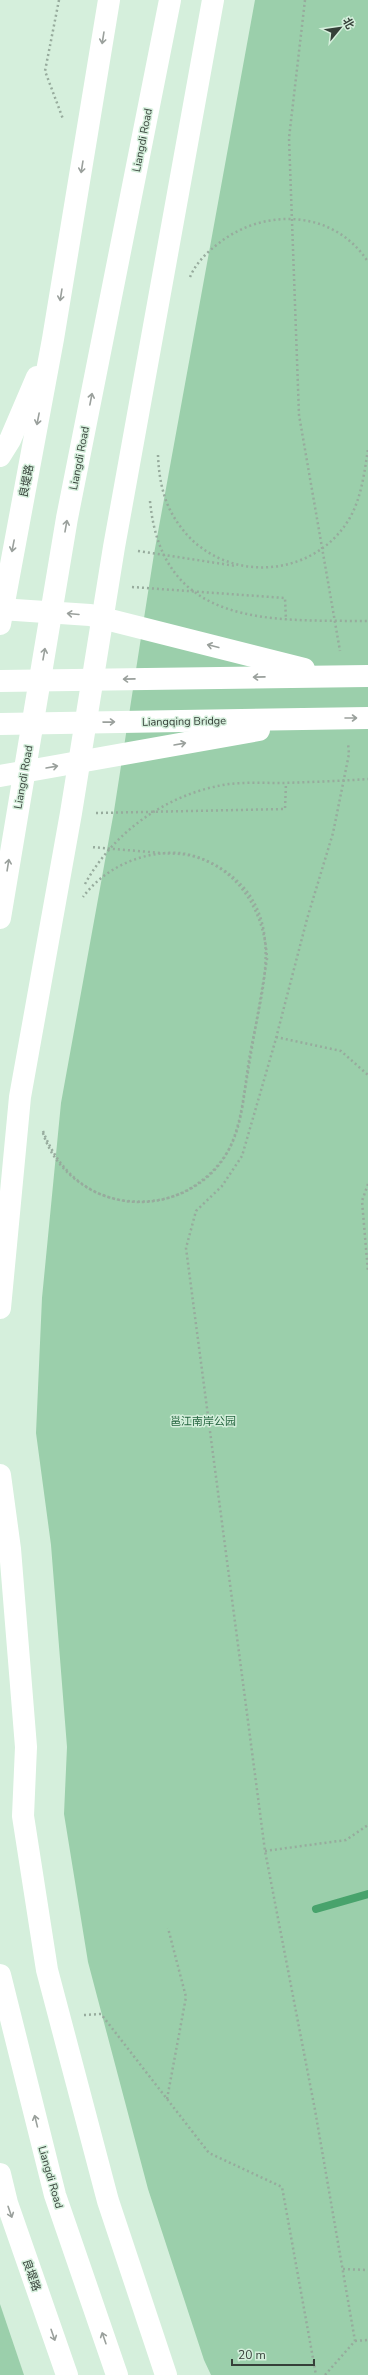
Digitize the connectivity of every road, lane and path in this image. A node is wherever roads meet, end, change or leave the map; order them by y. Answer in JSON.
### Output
{"nodes":[{"id":1,"x":59,"y":0,"type":"edge"},
{"id":2,"x":109,"y":0,"type":"edge"},
{"id":3,"x":170,"y":0,"type":"edge"},
{"id":4,"x":213,"y":0,"type":"edge"},
{"id":5,"x":305,"y":0,"type":"edge"},
{"id":6,"x":64,"y":120,"type":"dead end"},
{"id":7,"x":368,"y":261,"type":"edge"},
{"id":8,"x":189,"y":282,"type":"dead end"},
{"id":9,"x":53,"y":339,"type":"junction"},
{"id":10,"x":368,"y":449,"type":"edge"},
{"id":11,"x":0,"y":456,"type":"edge"},
{"id":12,"x":368,"y":457,"type":"edge"},
{"id":13,"x":153,"y":465,"type":"dead end"},
{"id":14,"x":150,"y":493,"type":"dead end"},
{"id":15,"x":346,"y":524,"type":"junction"},
{"id":16,"x":137,"y":551,"type":"dead end"},
{"id":17,"x":4,"y":572,"type":"edge"},
{"id":18,"x":108,"y":585,"type":"junction"},
{"id":19,"x":0,"y":609,"type":"edge"},
{"id":20,"x":286,"y":620,"type":"junction"},
{"id":21,"x":368,"y":621,"type":"edge"},
{"id":22,"x":0,"y":624,"type":"edge"},
{"id":23,"x":340,"y":655,"type":"dead end"},
{"id":24,"x":332,"y":676,"type":"junction"},
{"id":25,"x":368,"y":676,"type":"edge"},
{"id":26,"x":0,"y":681,"type":"edge"},
{"id":27,"x":326,"y":718,"type":"junction"},
{"id":28,"x":368,"y":718,"type":"edge"},
{"id":29,"x":0,"y":724,"type":"edge"},
{"id":30,"x":348,"y":738,"type":"dead end"},
{"id":31,"x":0,"y":776,"type":"edge"},
{"id":32,"x":368,"y":779,"type":"edge"},
{"id":33,"x":286,"y":783,"type":"junction"},
{"id":34,"x":71,"y":813,"type":"junction"},
{"id":35,"x":83,"y":846,"type":"dead end"},
{"id":36,"x":0,"y":918,"type":"edge"},
{"id":37,"x":276,"y":1037,"type":"junction"},
{"id":38,"x":368,"y":1075,"type":"edge"},
{"id":39,"x":368,"y":1184,"type":"edge"},
{"id":40,"x":368,"y":1272,"type":"edge"},
{"id":41,"x":0,"y":1308,"type":"edge"},
{"id":42,"x":0,"y":1475,"type":"edge"},
{"id":43,"x":368,"y":1825,"type":"edge"},
{"id":44,"x":265,"y":1851,"type":"junction"},
{"id":45,"x":168,"y":1928,"type":"dead end"},
{"id":46,"x":0,"y":1975,"type":"edge"},
{"id":47,"x":59,"y":2016,"type":"junction"},
{"id":48,"x":167,"y":2099,"type":"junction"},
{"id":49,"x":0,"y":2174,"type":"edge"},
{"id":50,"x":343,"y":2270,"type":"junction"},
{"id":51,"x":368,"y":2270,"type":"edge"},
{"id":52,"x":368,"y":2340,"type":"edge"},
{"id":53,"x":355,"y":2341,"type":"junction"},
{"id":54,"x":67,"y":2375,"type":"edge"},
{"id":55,"x":117,"y":2375,"type":"edge"},
{"id":56,"x":166,"y":2375,"type":"edge"},
{"id":57,"x":316,"y":2375,"type":"edge"},
{"id":58,"x":324,"y":2375,"type":"edge"}],
"edges":[{"from":1,"to":6,"type":"path"},
{"from":2,"to":9,"type":"main road","one_way":true},
{"from":36,"to":3,"type":"main road","name":"Liangdi Road","one_way":true},
{"from":4,"to":18,"type":"main road"},
{"from":5,"to":23,"type":"path"},
{"from":7,"to":8,"type":"path"},
{"from":9,"to":11,"type":"main road"},
{"from":9,"to":17,"type":"main road","name":"良堤路","one_way":true},
{"from":10,"to":15,"type":"path"},
{"from":12,"to":15,"type":"path"},
{"from":13,"to":15,"type":"path"},
{"from":14,"to":20,"type":"path"},
{"from":15,"to":16,"type":"path"},
{"from":17,"to":22,"type":"main road","name":"良堤路"},
{"from":18,"to":20,"type":"path"},
{"from":18,"to":34,"type":"main road"},
{"from":24,"to":19,"type":"main road","one_way":true},
{"from":20,"to":21,"type":"path"},
{"from":24,"to":25,"type":"main road"},
{"from":24,"to":26,"type":"main road","one_way":true},
{"from":27,"to":28,"type":"main road","name":"Liangqing Bridge","one_way":true},
{"from":29,"to":27,"type":"main road","name":"Liangqing Bridge","one_way":true},
{"from":31,"to":27,"type":"main road","one_way":true},
{"from":30,"to":37,"type":"path"},
{"from":32,"to":33,"type":"path"},
{"from":33,"to":34,"type":"path"},
{"from":33,"to":35,"type":"path"},
{"from":34,"to":41,"type":"main road"},
{"from":37,"to":38,"type":"path"},
{"from":37,"to":44,"type":"path"},
{"from":39,"to":40,"type":"path"},
{"from":42,"to":47,"type":"main road"},
{"from":43,"to":44,"type":"path"},
{"from":44,"to":50,"type":"path"},
{"from":45,"to":48,"type":"path"},
{"from":55,"to":46,"type":"main road","name":"Liangdi Road","one_way":true},
{"from":47,"to":48,"type":"path"},
{"from":47,"to":56,"type":"main road"},
{"from":48,"to":57,"type":"path"},
{"from":49,"to":54,"type":"main road","name":"良堤路","one_way":true},
{"from":50,"to":51,"type":"path"},
{"from":50,"to":53,"type":"path"},
{"from":52,"to":53,"type":"path"},
{"from":53,"to":58,"type":"path"}]}
